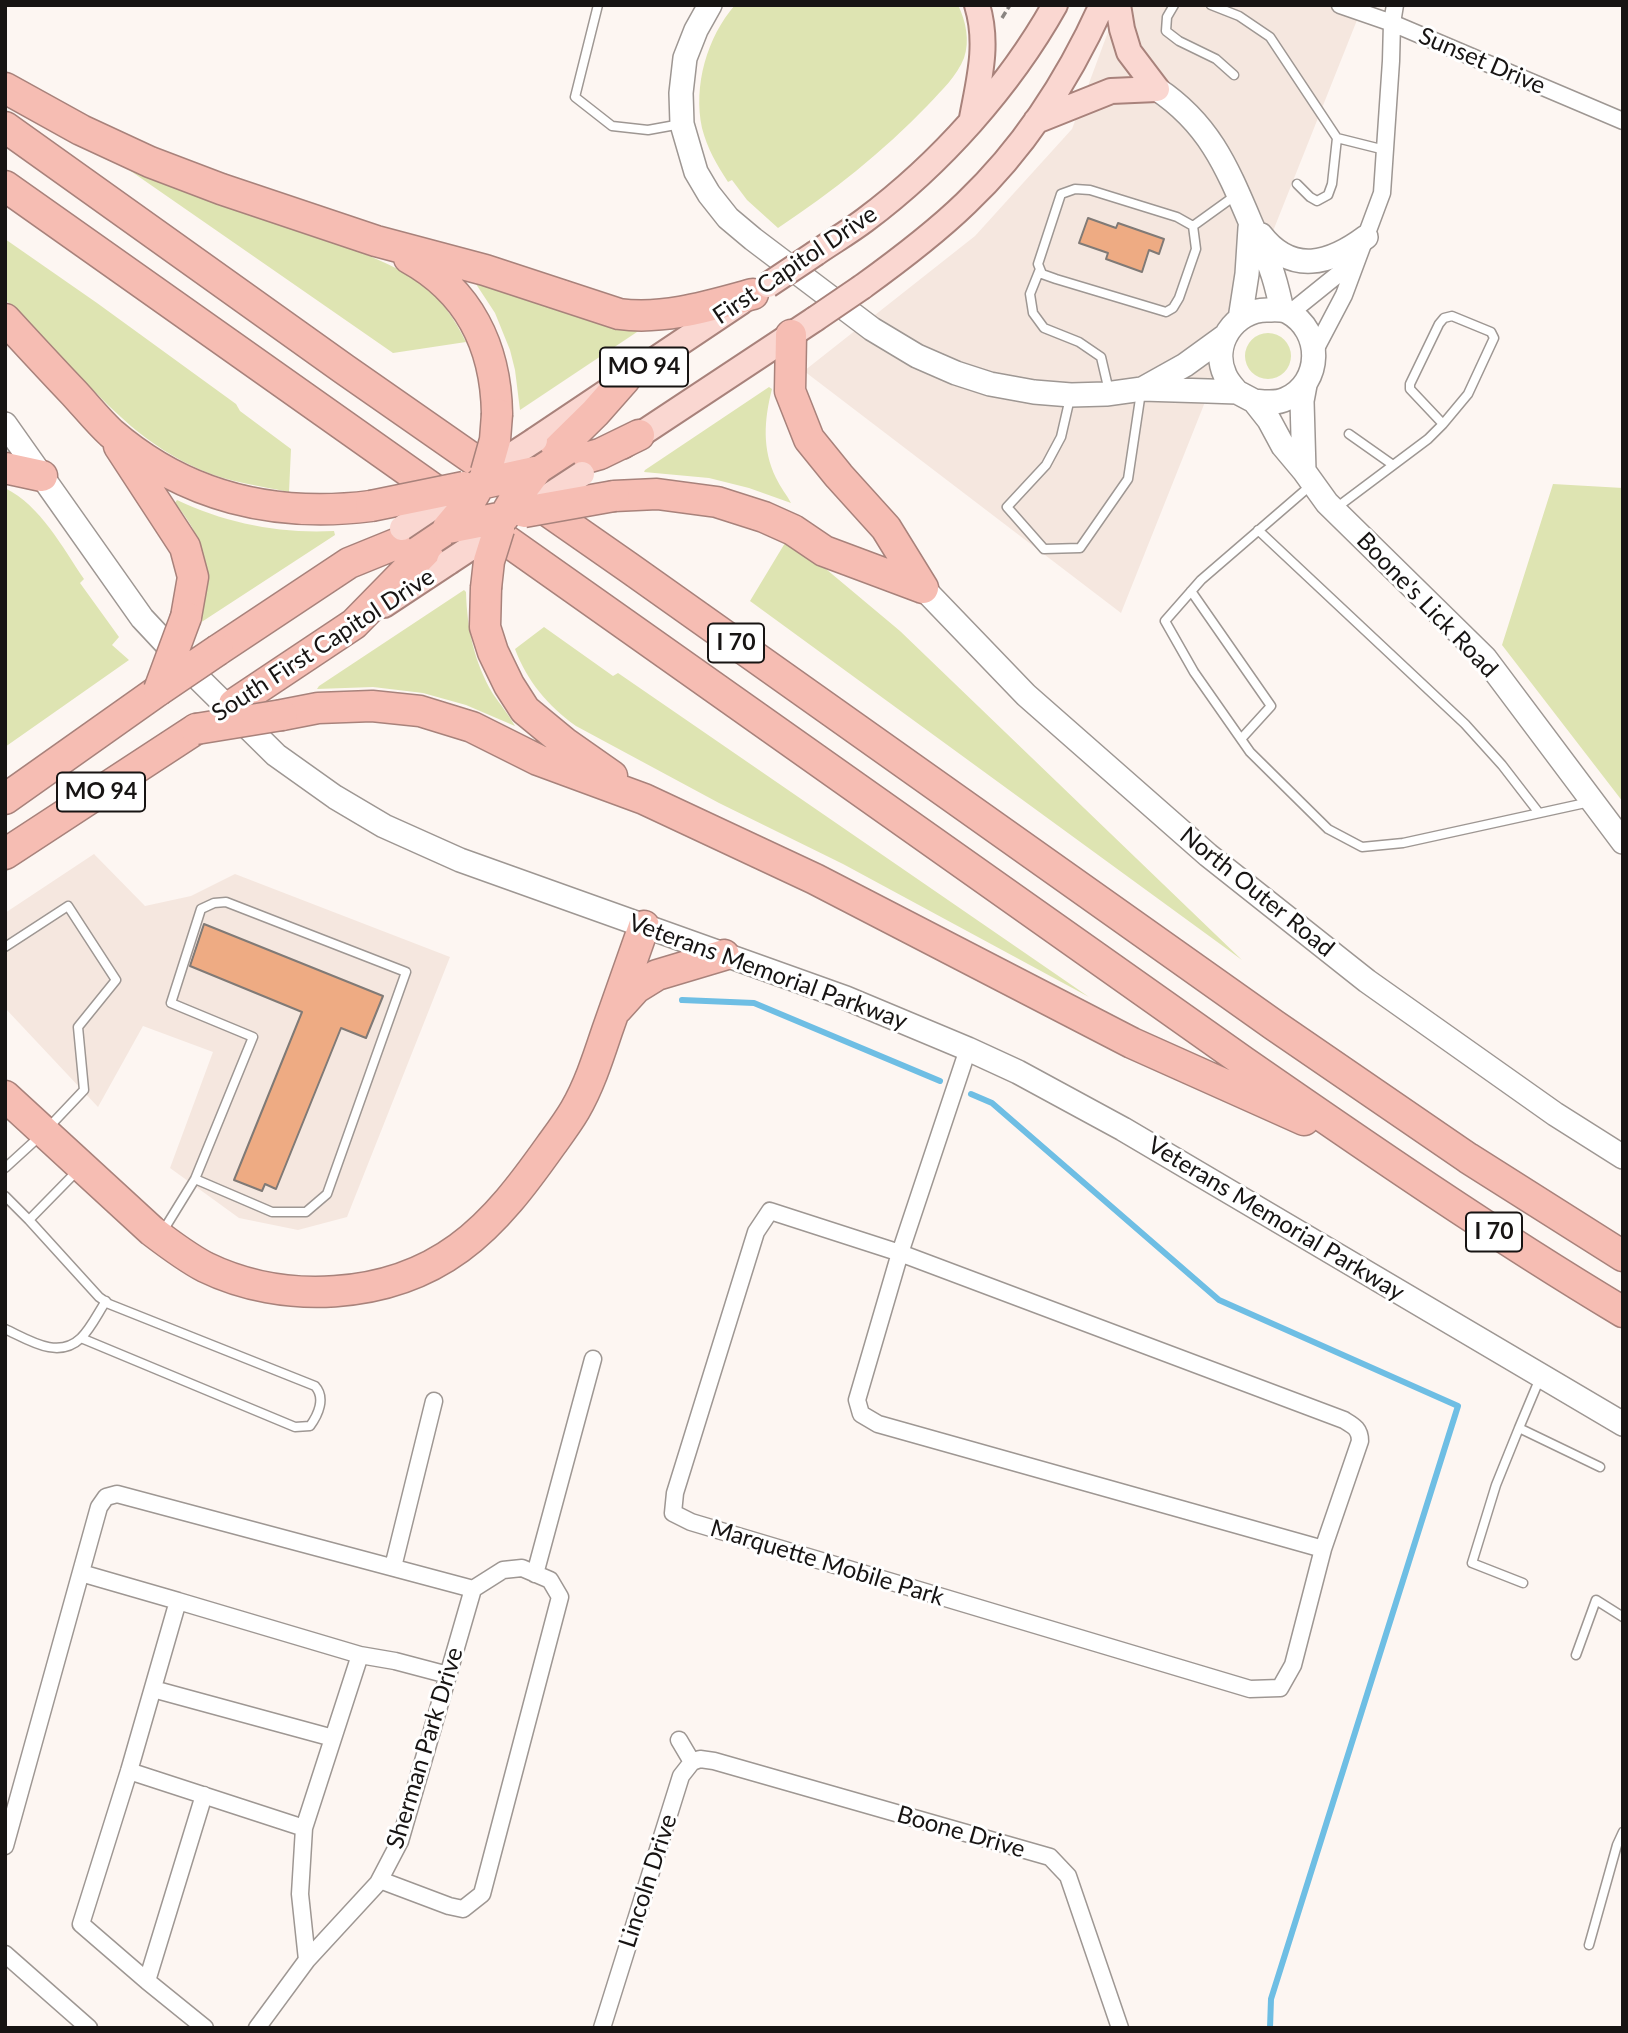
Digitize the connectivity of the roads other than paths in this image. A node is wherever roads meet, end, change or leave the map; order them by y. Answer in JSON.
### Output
{"nodes":[{"id":1,"x":598,"y":5,"type":"edge"},
{"id":2,"x":710,"y":5,"type":"edge"},
{"id":3,"x":977,"y":5,"type":"edge"},
{"id":4,"x":1055,"y":5,"type":"edge"},
{"id":5,"x":1102,"y":5,"type":"edge"},
{"id":6,"x":1118,"y":5,"type":"edge"},
{"id":7,"x":1174,"y":5,"type":"edge"},
{"id":8,"x":1211,"y":5,"type":"edge"},
{"id":9,"x":1244,"y":5,"type":"edge"},
{"id":10,"x":1340,"y":5,"type":"edge"},
{"id":11,"x":1395,"y":5,"type":"edge"},
{"id":12,"x":1239,"y":16,"type":"junction"},
{"id":13,"x":1392,"y":23,"type":"junction"},
{"id":14,"x":1234,"y":75,"type":"dead end"},
{"id":15,"x":5,"y":88,"type":"edge"},
{"id":16,"x":1157,"y":89,"type":"junction"},
{"id":17,"x":972,"y":121,"type":"junction"},
{"id":18,"x":1036,"y":121,"type":"junction"},
{"id":19,"x":1623,"y":121,"type":"edge"},
{"id":20,"x":682,"y":124,"type":"junction"},
{"id":21,"x":5,"y":127,"type":"edge"},
{"id":22,"x":1337,"y":138,"type":"junction"},
{"id":23,"x":1385,"y":150,"type":"junction"},
{"id":24,"x":1297,"y":184,"type":"dead end"},
{"id":25,"x":5,"y":186,"type":"edge"},
{"id":26,"x":1238,"y":193,"type":"junction"},
{"id":27,"x":1250,"y":221,"type":"junction"},
{"id":28,"x":1193,"y":226,"type":"junction"},
{"id":29,"x":1366,"y":237,"type":"junction"},
{"id":30,"x":376,"y":241,"type":"junction"},
{"id":31,"x":1357,"y":259,"type":"junction"},
{"id":32,"x":1040,"y":269,"type":"junction"},
{"id":33,"x":760,"y":289,"type":"junction"},
{"id":34,"x":1286,"y":312,"type":"junction"},
{"id":35,"x":5,"y":318,"type":"edge"},
{"id":36,"x":803,"y":327,"type":"junction"},
{"id":37,"x":1233,"y":328,"type":"junction"},
{"id":38,"x":1314,"y":352,"type":"junction"},
{"id":39,"x":625,"y":379,"type":"joint"},
{"id":40,"x":1305,"y":385,"type":"junction"},
{"id":41,"x":1142,"y":389,"type":"junction"},
{"id":42,"x":1110,"y":393,"type":"junction"},
{"id":43,"x":1071,"y":395,"type":"junction"},
{"id":44,"x":1246,"y":397,"type":"junction"},
{"id":45,"x":5,"y":424,"type":"edge"},
{"id":46,"x":1443,"y":424,"type":"junction"},
{"id":47,"x":109,"y":431,"type":"junction"},
{"id":48,"x":1349,"y":434,"type":"dead end"},
{"id":49,"x":639,"y":435,"type":"joint"},
{"id":50,"x":555,"y":461,"type":"junction"},
{"id":51,"x":1393,"y":465,"type":"junction"},
{"id":52,"x":5,"y":468,"type":"edge"},
{"id":53,"x":42,"y":477,"type":"junction"},
{"id":54,"x":1308,"y":477,"type":"junction"},
{"id":55,"x":477,"y":481,"type":"junction"},
{"id":56,"x":1334,"y":510,"type":"junction"},
{"id":57,"x":509,"y":519,"type":"junction"},
{"id":58,"x":1258,"y":530,"type":"junction"},
{"id":59,"x":428,"y":541,"type":"junction"},
{"id":60,"x":923,"y":588,"type":"junction"},
{"id":61,"x":1191,"y":591,"type":"junction"},
{"id":62,"x":159,"y":690,"type":"junction"},
{"id":63,"x":196,"y":729,"type":"junction"},
{"id":64,"x":1241,"y":739,"type":"junction"},
{"id":65,"x":10,"y":792,"type":"edge"},
{"id":66,"x":644,"y":799,"type":"junction"},
{"id":67,"x":1593,"y":802,"type":"junction"},
{"id":68,"x":1539,"y":813,"type":"junction"},
{"id":69,"x":1623,"y":842,"type":"edge"},
{"id":70,"x":5,"y":854,"type":"edge"},
{"id":71,"x":644,"y":926,"type":"junction"},
{"id":72,"x":5,"y":947,"type":"edge"},
{"id":73,"x":724,"y":955,"type":"junction"},
{"id":74,"x":614,"y":1011,"type":"junction"},
{"id":75,"x":968,"y":1049,"type":"junction"},
{"id":76,"x":5,"y":1096,"type":"edge"},
{"id":77,"x":44,"y":1133,"type":"junction"},
{"id":78,"x":1368,"y":1148,"type":"junction"},
{"id":79,"x":1623,"y":1157,"type":"edge"},
{"id":80,"x":82,"y":1166,"type":"junction"},
{"id":81,"x":5,"y":1168,"type":"edge"},
{"id":82,"x":195,"y":1179,"type":"junction"},
{"id":83,"x":5,"y":1196,"type":"edge"},
{"id":84,"x":29,"y":1220,"type":"junction"},
{"id":85,"x":159,"y":1237,"type":"junction"},
{"id":86,"x":1592,"y":1237,"type":"junction"},
{"id":87,"x":1623,"y":1250,"type":"edge"},
{"id":88,"x":900,"y":1253,"type":"junction"},
{"id":89,"x":1623,"y":1256,"type":"edge"},
{"id":90,"x":106,"y":1301,"type":"junction"},
{"id":91,"x":1623,"y":1312,"type":"edge"},
{"id":92,"x":5,"y":1329,"type":"edge"},
{"id":93,"x":81,"y":1338,"type":"junction"},
{"id":94,"x":593,"y":1359,"type":"dead end"},
{"id":95,"x":1542,"y":1375,"type":"junction"},
{"id":96,"x":434,"y":1401,"type":"dead end"},
{"id":97,"x":1623,"y":1424,"type":"edge"},
{"id":98,"x":1519,"y":1428,"type":"junction"},
{"id":99,"x":1600,"y":1467,"type":"dead end"},
{"id":100,"x":1323,"y":1549,"type":"junction"},
{"id":101,"x":393,"y":1567,"type":"junction"},
{"id":102,"x":81,"y":1573,"type":"junction"},
{"id":103,"x":536,"y":1574,"type":"junction"},
{"id":104,"x":1523,"y":1583,"type":"dead end"},
{"id":105,"x":473,"y":1589,"type":"junction"},
{"id":106,"x":178,"y":1601,"type":"junction"},
{"id":107,"x":1623,"y":1617,"type":"edge"},
{"id":108,"x":360,"y":1655,"type":"junction"},
{"id":109,"x":1576,"y":1655,"type":"dead end"},
{"id":110,"x":448,"y":1675,"type":"junction"},
{"id":111,"x":153,"y":1689,"type":"junction"},
{"id":112,"x":332,"y":1738,"type":"junction"},
{"id":113,"x":678,"y":1740,"type":"dead end"},
{"id":114,"x":692,"y":1762,"type":"junction"},
{"id":115,"x":129,"y":1771,"type":"junction"},
{"id":116,"x":204,"y":1795,"type":"junction"},
{"id":117,"x":304,"y":1828,"type":"junction"},
{"id":118,"x":1623,"y":1832,"type":"edge"},
{"id":119,"x":5,"y":1846,"type":"edge"},
{"id":120,"x":380,"y":1880,"type":"junction"},
{"id":121,"x":1589,"y":1945,"type":"dead end"},
{"id":122,"x":5,"y":1954,"type":"edge"},
{"id":123,"x":307,"y":1960,"type":"junction"},
{"id":124,"x":147,"y":1982,"type":"junction"},
{"id":125,"x":89,"y":2028,"type":"edge"},
{"id":126,"x":205,"y":2028,"type":"edge"},
{"id":127,"x":257,"y":2028,"type":"edge"},
{"id":128,"x":602,"y":2028,"type":"edge"},
{"id":129,"x":1121,"y":2028,"type":"edge"}],
"edges":[{"from":1,"to":20,"type":"lane"},
{"from":2,"to":20,"type":"street"},
{"from":3,"to":17,"type":"main road"},
{"from":4,"to":17,"type":"main road","name":"First Capitol Drive"},
{"from":5,"to":18,"type":"main road"},
{"from":6,"to":16,"type":"main road"},
{"from":7,"to":14,"type":"lane"},
{"from":8,"to":12,"type":"lane"},
{"from":9,"to":12,"type":"lane"},
{"from":10,"to":13,"type":"street","name":"Sunset Drive"},
{"from":11,"to":13,"type":"street"},
{"from":12,"to":22,"type":"lane"},
{"from":13,"to":19,"type":"street","name":"Sunset Drive"},
{"from":13,"to":23,"type":"street"},
{"from":15,"to":30,"type":"highway"},
{"from":16,"to":18,"type":"main road"},
{"from":16,"to":26,"type":"street"},
{"from":17,"to":33,"type":"main road","name":"First Capitol Drive","bridge":true},
{"from":18,"to":36,"type":"main road","bridge":true},
{"from":20,"to":43,"type":"street"},
{"from":21,"to":86,"type":"highway","number":"I 70"},
{"from":22,"to":23,"type":"lane"},
{"from":22,"to":24,"type":"lane"},
{"from":23,"to":29,"type":"street"},
{"from":25,"to":78,"type":"highway","number":"I 70"},
{"from":26,"to":27,"type":"street"},
{"from":26,"to":28,"type":"lane"},
{"from":27,"to":29,"type":"street"},
{"from":27,"to":34,"type":"street"},
{"from":27,"to":37,"type":"street"},
{"from":28,"to":32,"type":"lane"},
{"from":28,"to":32,"type":"lane"},
{"from":29,"to":31,"type":"street"},
{"from":30,"to":33,"type":"highway"},
{"from":30,"to":55,"type":"highway","name":"South First Capitol Drive","bridge":true},
{"from":31,"to":34,"type":"street"},
{"from":31,"to":38,"type":"street"},
{"from":32,"to":42,"type":"lane"},
{"from":33,"to":39,"type":"main road","name":"First Capitol Drive","number":"MO 94"},
{"from":34,"to":37,"type":"street"},
{"from":34,"to":38,"type":"street"},
{"from":35,"to":47,"type":"highway"},
{"from":36,"to":49,"type":"main road"},
{"from":36,"to":60,"type":"highway"},
{"from":37,"to":41,"type":"street"},
{"from":37,"to":44,"type":"street"},
{"from":38,"to":40,"type":"street"},
{"from":39,"to":50,"type":"highway"},
{"from":40,"to":44,"type":"street"},
{"from":40,"to":54,"type":"street"},
{"from":41,"to":42,"type":"street"},
{"from":41,"to":43,"type":"lane"},
{"from":41,"to":44,"type":"street"},
{"from":42,"to":43,"type":"street"},
{"from":44,"to":54,"type":"street","name":"Boone's Lick Road"},
{"from":45,"to":53,"type":"street","name":"Veterans Memorial Parkway"},
{"from":46,"to":46,"type":"lane"},
{"from":46,"to":51,"type":"lane"},
{"from":47,"to":55,"type":"highway","bridge":true},
{"from":47,"to":62,"type":"highway","bridge":true},
{"from":48,"to":51,"type":"lane"},
{"from":49,"to":50,"type":"highway"},
{"from":50,"to":55,"type":"highway","bridge":true},
{"from":50,"to":57,"type":"main road","bridge":true},
{"from":50,"to":57,"type":"highway","bridge":true},
{"from":51,"to":56,"type":"lane"},
{"from":52,"to":53,"type":"highway"},
{"from":53,"to":71,"type":"street","name":"Veterans Memorial Parkway"},
{"from":54,"to":56,"type":"street","name":"Boone's Lick Road"},
{"from":54,"to":58,"type":"lane"},
{"from":55,"to":59,"type":"main road","bridge":true},
{"from":55,"to":59,"type":"highway","name":"South First Capitol Drive","bridge":true},
{"from":56,"to":67,"type":"street","name":"Boone's Lick Road"},
{"from":57,"to":59,"type":"highway","bridge":true},
{"from":57,"to":60,"type":"highway","bridge":true},
{"from":57,"to":66,"type":"highway","bridge":true},
{"from":58,"to":61,"type":"lane"},
{"from":58,"to":68,"type":"lane"},
{"from":59,"to":62,"type":"highway","number":"MO 94","bridge":true},
{"from":59,"to":63,"type":"highway","name":"South First Capitol Drive","number":"MO 94"},
{"from":60,"to":79,"type":"street","name":"North Outer Road"},
{"from":61,"to":64,"type":"lane"},
{"from":61,"to":64,"type":"lane"},
{"from":62,"to":65,"type":"highway","number":"MO 94"},
{"from":63,"to":66,"type":"highway","bridge":true},
{"from":63,"to":70,"type":"highway","name":"South First Capitol Drive","number":"MO 94"},
{"from":64,"to":68,"type":"lane"},
{"from":66,"to":78,"type":"highway"},
{"from":67,"to":68,"type":"lane"},
{"from":67,"to":69,"type":"street","name":"Boone's Lick Road"},
{"from":71,"to":73,"type":"street","name":"Veterans Memorial Parkway"},
{"from":71,"to":74,"type":"highway"},
{"from":72,"to":77,"type":"lane"},
{"from":73,"to":74,"type":"highway"},
{"from":73,"to":75,"type":"street","name":"Veterans Memorial Parkway"},
{"from":74,"to":85,"type":"highway"},
{"from":75,"to":88,"type":"street"},
{"from":75,"to":95,"type":"street","name":"Veterans Memorial Parkway"},
{"from":76,"to":77,"type":"highway"},
{"from":77,"to":80,"type":"highway"},
{"from":77,"to":81,"type":"lane"},
{"from":78,"to":91,"type":"highway","number":"I 70"},
{"from":80,"to":84,"type":"lane"},
{"from":80,"to":85,"type":"highway"},
{"from":82,"to":82,"type":"lane"},
{"from":82,"to":85,"type":"lane"},
{"from":83,"to":84,"type":"lane"},
{"from":84,"to":90,"type":"lane"},
{"from":86,"to":87,"type":"highway"},
{"from":86,"to":89,"type":"highway","number":"I 70"},
{"from":88,"to":100,"type":"street","name":"Marquette Mobile Park"},
{"from":88,"to":100,"type":"street"},
{"from":88,"to":100,"type":"street","name":"Marquette Mobile Park"},
{"from":90,"to":93,"type":"lane"},
{"from":90,"to":93,"type":"lane"},
{"from":92,"to":93,"type":"lane"},
{"from":94,"to":103,"type":"street"},
{"from":95,"to":97,"type":"street","name":"Veterans Memorial Parkway"},
{"from":95,"to":98,"type":"lane"},
{"from":96,"to":101,"type":"street"},
{"from":98,"to":99,"type":"lane"},
{"from":98,"to":104,"type":"lane"},
{"from":101,"to":102,"type":"street"},
{"from":101,"to":105,"type":"street"},
{"from":102,"to":106,"type":"street"},
{"from":102,"to":119,"type":"street"},
{"from":103,"to":105,"type":"street"},
{"from":103,"to":120,"type":"street"},
{"from":105,"to":110,"type":"street","name":"Sherman Park Drive"},
{"from":106,"to":108,"type":"street"},
{"from":106,"to":111,"type":"street"},
{"from":107,"to":109,"type":"lane"},
{"from":108,"to":110,"type":"street"},
{"from":108,"to":112,"type":"street"},
{"from":110,"to":120,"type":"street","name":"Sherman Park Drive"},
{"from":111,"to":112,"type":"street"},
{"from":111,"to":115,"type":"street"},
{"from":112,"to":117,"type":"street"},
{"from":113,"to":114,"type":"street"},
{"from":114,"to":128,"type":"street","name":"Lincoln Drive"},
{"from":114,"to":129,"type":"street","name":"Boone Drive"},
{"from":115,"to":116,"type":"street"},
{"from":115,"to":124,"type":"street"},
{"from":116,"to":117,"type":"street"},
{"from":116,"to":124,"type":"street"},
{"from":117,"to":123,"type":"street"},
{"from":118,"to":121,"type":"lane"},
{"from":120,"to":123,"type":"street","name":"Sherman Park Drive"},
{"from":122,"to":125,"type":"street"},
{"from":123,"to":127,"type":"street","name":"Sherman Park Drive"},
{"from":124,"to":126,"type":"street"}]}
